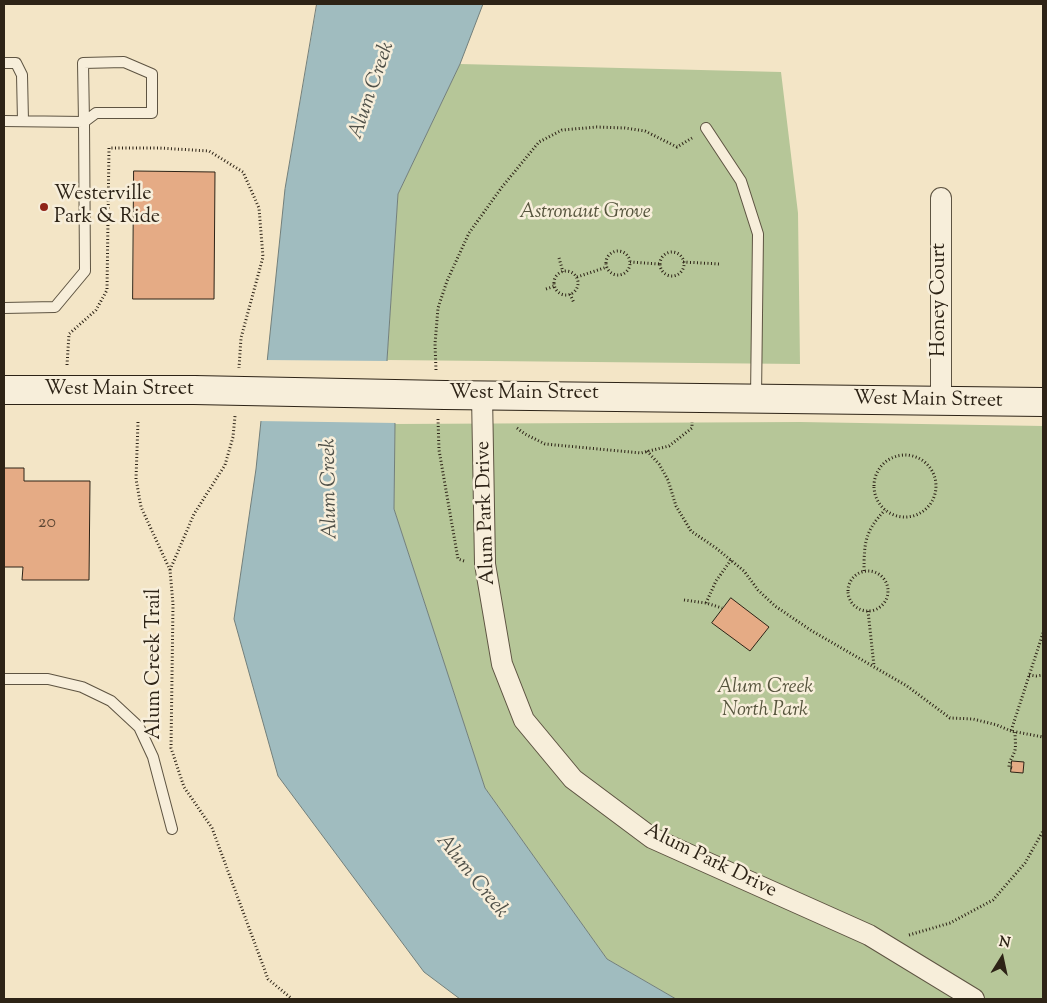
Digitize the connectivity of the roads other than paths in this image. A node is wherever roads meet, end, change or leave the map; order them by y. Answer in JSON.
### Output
{"nodes":[{"id":1,"x":4,"y":63,"type":"edge"},
{"id":2,"x":4,"y":121,"type":"edge"},
{"id":3,"x":23,"y":121,"type":"junction"},
{"id":4,"x":84,"y":122,"type":"junction"},
{"id":5,"x":706,"y":128,"type":"road end"},
{"id":6,"x":941,"y":198,"type":"dead end"},
{"id":7,"x":4,"y":308,"type":"edge"},
{"id":8,"x":4,"y":390,"type":"edge"},
{"id":9,"x":482,"y":395,"type":"junction"},
{"id":10,"x":756,"y":398,"type":"junction"},
{"id":11,"x":941,"y":402,"type":"junction"},
{"id":12,"x":1043,"y":402,"type":"edge"},
{"id":13,"x":4,"y":679,"type":"edge"},
{"id":14,"x":172,"y":829,"type":"dead end"},
{"id":15,"x":974,"y":999,"type":"edge"}],
"edges":[{"from":1,"to":3,"type":"lane"},
{"from":2,"to":3,"type":"lane"},
{"from":3,"to":4,"type":"lane"},
{"from":4,"to":4,"type":"lane"},
{"from":4,"to":7,"type":"lane"},
{"from":5,"to":10,"type":"lane"},
{"from":6,"to":11,"type":"street","name":"Honey Court"},
{"from":8,"to":9,"type":"main road","name":"West Main Street","bridge":true},
{"from":9,"to":10,"type":"main road","name":"West Main Street"},
{"from":9,"to":15,"type":"street","name":"Alum Park Drive"},
{"from":10,"to":11,"type":"main road","name":"West Main Street"},
{"from":11,"to":12,"type":"main road","name":"West Main Street"},
{"from":13,"to":14,"type":"lane"}]}
